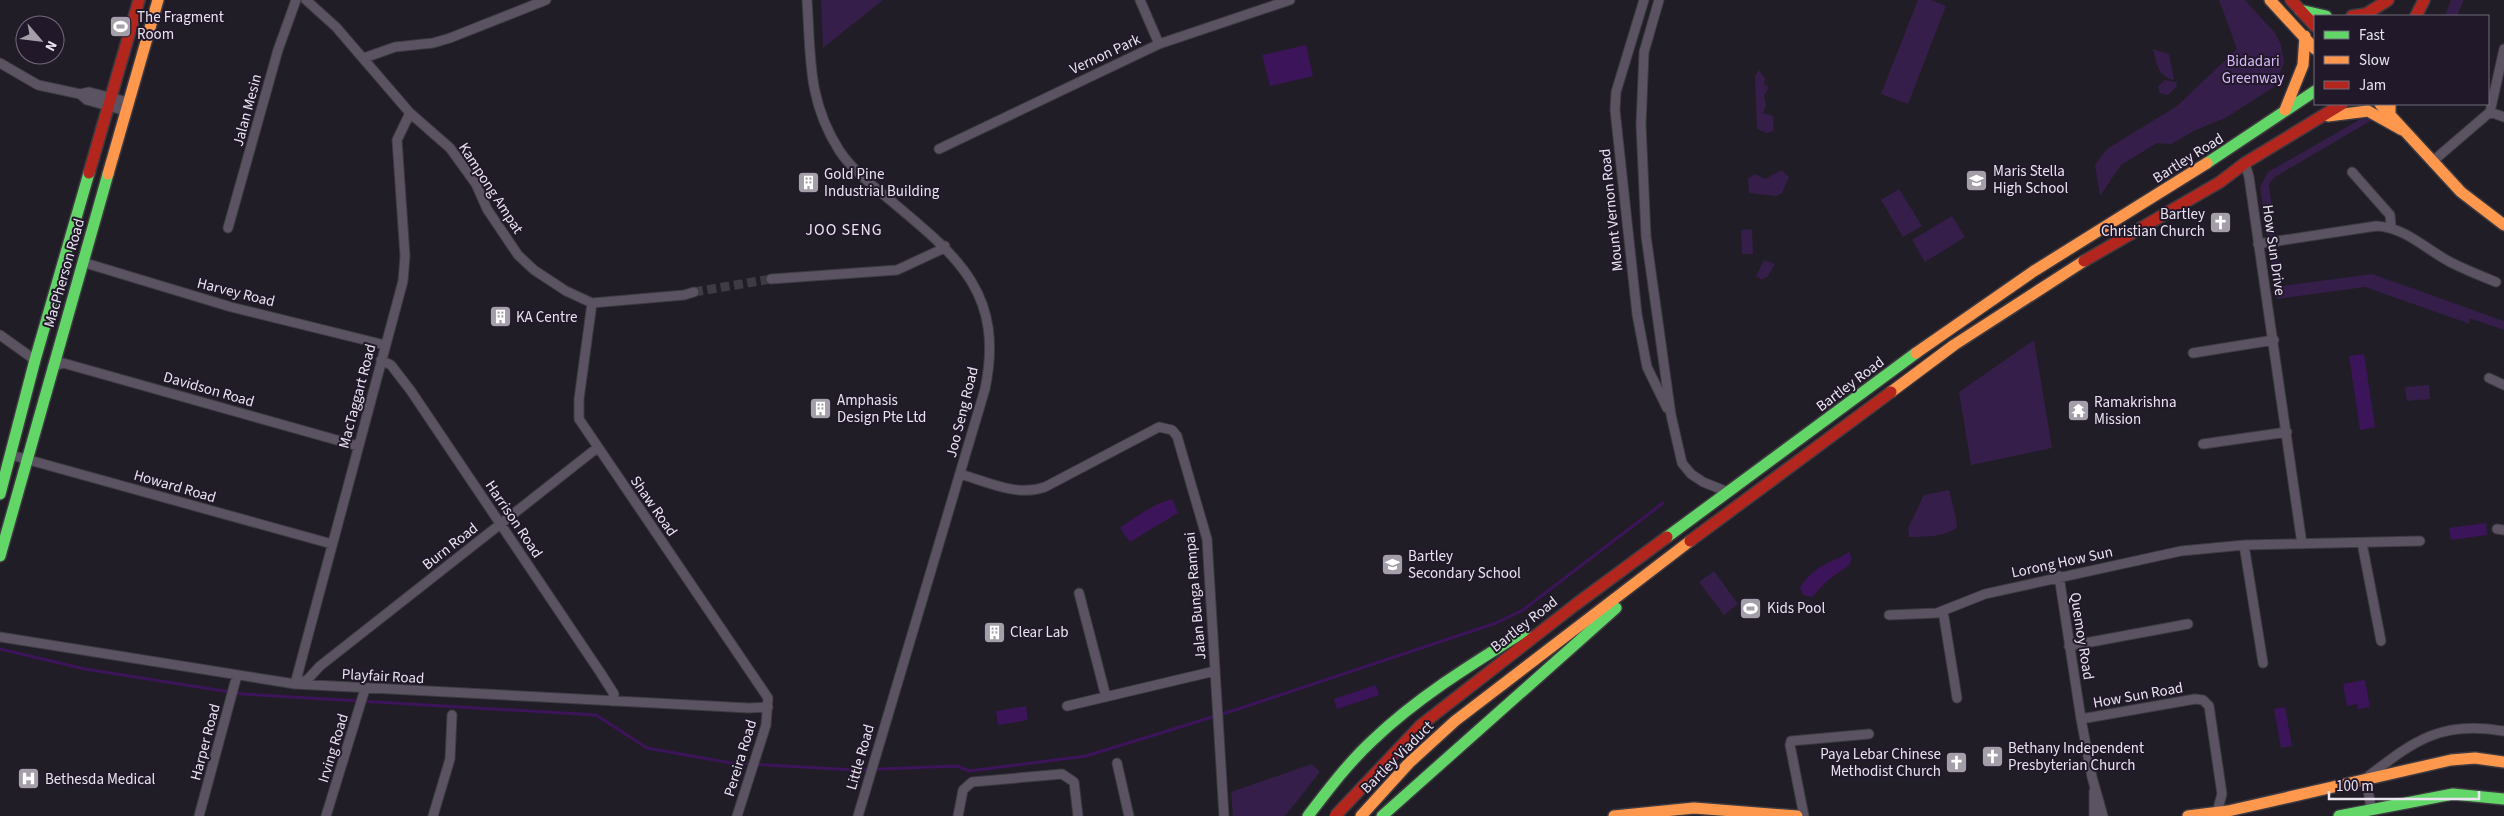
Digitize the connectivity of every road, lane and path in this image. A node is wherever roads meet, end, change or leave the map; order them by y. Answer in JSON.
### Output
{"nodes":[{"id":1,"x":139,"y":0,"type":"edge"},
{"id":2,"x":158,"y":0,"type":"edge"},
{"id":3,"x":296,"y":0,"type":"edge"},
{"id":4,"x":306,"y":0,"type":"edge"},
{"id":5,"x":546,"y":0,"type":"edge"},
{"id":6,"x":807,"y":0,"type":"edge"},
{"id":7,"x":1140,"y":0,"type":"edge"},
{"id":8,"x":1290,"y":0,"type":"edge"},
{"id":9,"x":1644,"y":0,"type":"edge"},
{"id":10,"x":1659,"y":0,"type":"edge"},
{"id":11,"x":2270,"y":0,"type":"edge"},
{"id":12,"x":2291,"y":0,"type":"edge"},
{"id":13,"x":2389,"y":0,"type":"edge"},
{"id":14,"x":2424,"y":0,"type":"edge"},
{"id":15,"x":2300,"y":10,"type":"junction"},
{"id":16,"x":2322,"y":15,"type":"edge"},
{"id":17,"x":2359,"y":15,"type":"edge"},
{"id":18,"x":2382,"y":15,"type":"edge"},
{"id":19,"x":2416,"y":15,"type":"edge"},
{"id":20,"x":2314,"y":25,"type":"edge"},
{"id":21,"x":2305,"y":36,"type":"junction"},
{"id":22,"x":1159,"y":44,"type":"junction"},
{"id":23,"x":2314,"y":47,"type":"edge"},
{"id":24,"x":1629,"y":49,"type":"junction"},
{"id":25,"x":2504,"y":49,"type":"edge"},
{"id":26,"x":1644,"y":52,"type":"junction"},
{"id":27,"x":364,"y":58,"type":"junction"},
{"id":28,"x":0,"y":64,"type":"edge"},
{"id":29,"x":2314,"y":92,"type":"edge"},
{"id":30,"x":111,"y":102,"type":"junction"},
{"id":31,"x":2340,"y":105,"type":"edge"},
{"id":32,"x":127,"y":107,"type":"junction"},
{"id":33,"x":2390,"y":109,"type":"edge"},
{"id":34,"x":2285,"y":110,"type":"junction"},
{"id":35,"x":2490,"y":112,"type":"junction"},
{"id":36,"x":410,"y":113,"type":"junction"},
{"id":37,"x":2321,"y":117,"type":"junction"},
{"id":38,"x":2504,"y":117,"type":"edge"},
{"id":39,"x":2402,"y":130,"type":"junction"},
{"id":40,"x":938,"y":149,"type":"dead end"},
{"id":41,"x":2433,"y":162,"type":"junction"},
{"id":42,"x":2245,"y":164,"type":"junction"},
{"id":43,"x":2352,"y":172,"type":"dead end"},
{"id":44,"x":2504,"y":225,"type":"edge"},
{"id":45,"x":2391,"y":226,"type":"junction"},
{"id":46,"x":228,"y":228,"type":"dead end"},
{"id":47,"x":2258,"y":244,"type":"junction"},
{"id":48,"x":945,"y":246,"type":"junction"},
{"id":49,"x":82,"y":262,"type":"junction"},
{"id":50,"x":771,"y":279,"type":"tunnel mouth"},
{"id":51,"x":2496,"y":282,"type":"dead end"},
{"id":52,"x":694,"y":292,"type":"tunnel mouth"},
{"id":53,"x":592,"y":303,"type":"junction"},
{"id":54,"x":0,"y":335,"type":"edge"},
{"id":55,"x":2274,"y":340,"type":"junction"},
{"id":56,"x":0,"y":341,"type":"edge"},
{"id":57,"x":385,"y":345,"type":"junction"},
{"id":58,"x":2193,"y":354,"type":"dead end"},
{"id":59,"x":381,"y":360,"type":"junction"},
{"id":60,"x":35,"y":363,"type":"junction"},
{"id":61,"x":52,"y":367,"type":"junction"},
{"id":62,"x":2488,"y":378,"type":"dead end"},
{"id":63,"x":2504,"y":385,"type":"edge"},
{"id":64,"x":1671,"y":415,"type":"junction"},
{"id":65,"x":2287,"y":432,"type":"junction"},
{"id":66,"x":2203,"y":444,"type":"dead end"},
{"id":67,"x":358,"y":446,"type":"junction"},
{"id":68,"x":597,"y":448,"type":"junction"},
{"id":69,"x":11,"y":455,"type":"junction"},
{"id":70,"x":27,"y":459,"type":"junction"},
{"id":71,"x":960,"y":474,"type":"junction"},
{"id":72,"x":1728,"y":492,"type":"junction"},
{"id":73,"x":0,"y":494,"type":"edge"},
{"id":74,"x":501,"y":524,"type":"junction"},
{"id":75,"x":2420,"y":541,"type":"dead end"},
{"id":76,"x":2362,"y":543,"type":"junction"},
{"id":77,"x":332,"y":544,"type":"junction"},
{"id":78,"x":2302,"y":544,"type":"junction"},
{"id":79,"x":2244,"y":545,"type":"junction"},
{"id":80,"x":0,"y":556,"type":"edge"},
{"id":81,"x":1645,"y":575,"type":"junction"},
{"id":82,"x":2059,"y":576,"type":"junction"},
{"id":83,"x":1079,"y":593,"type":"dead end"},
{"id":84,"x":1575,"y":604,"type":"junction"},
{"id":85,"x":1943,"y":611,"type":"junction"},
{"id":86,"x":1890,"y":615,"type":"dead end"},
{"id":87,"x":2188,"y":624,"type":"dead end"},
{"id":88,"x":0,"y":638,"type":"edge"},
{"id":89,"x":2381,"y":641,"type":"dead end"},
{"id":90,"x":2069,"y":646,"type":"junction"},
{"id":91,"x":2262,"y":662,"type":"dead end"},
{"id":92,"x":320,"y":666,"type":"junction"},
{"id":93,"x":299,"y":669,"type":"junction"},
{"id":94,"x":1215,"y":671,"type":"junction"},
{"id":95,"x":237,"y":675,"type":"junction"},
{"id":96,"x":295,"y":684,"type":"junction"},
{"id":97,"x":364,"y":693,"type":"junction"},
{"id":98,"x":1106,"y":697,"type":"junction"},
{"id":99,"x":1957,"y":698,"type":"dead end"},
{"id":100,"x":612,"y":701,"type":"junction"},
{"id":101,"x":889,"y":705,"type":"joint"},
{"id":102,"x":1067,"y":706,"type":"dead end"},
{"id":103,"x":768,"y":707,"type":"junction"},
{"id":104,"x":452,"y":715,"type":"dead end"},
{"id":105,"x":2081,"y":719,"type":"junction"},
{"id":106,"x":1455,"y":721,"type":"joint"},
{"id":107,"x":1421,"y":726,"type":"joint"},
{"id":108,"x":2504,"y":732,"type":"edge"},
{"id":109,"x":1869,"y":734,"type":"dead end"},
{"id":110,"x":2504,"y":762,"type":"edge"},
{"id":111,"x":1117,"y":763,"type":"dead end"},
{"id":112,"x":2366,"y":778,"type":"junction"},
{"id":113,"x":2095,"y":788,"type":"junction"},
{"id":114,"x":2504,"y":799,"type":"edge"},
{"id":115,"x":1398,"y":802,"type":"junction"},
{"id":116,"x":2371,"y":808,"type":"junction"},
{"id":117,"x":2217,"y":812,"type":"junction"},
{"id":118,"x":199,"y":816,"type":"edge"},
{"id":119,"x":326,"y":816,"type":"edge"},
{"id":120,"x":432,"y":816,"type":"edge"},
{"id":121,"x":736,"y":816,"type":"edge"},
{"id":122,"x":858,"y":816,"type":"edge"},
{"id":123,"x":958,"y":816,"type":"edge"},
{"id":124,"x":1078,"y":816,"type":"edge"},
{"id":125,"x":1129,"y":816,"type":"edge"},
{"id":126,"x":1224,"y":816,"type":"edge"},
{"id":127,"x":1308,"y":816,"type":"edge"},
{"id":128,"x":1335,"y":816,"type":"edge"},
{"id":129,"x":1361,"y":816,"type":"edge"},
{"id":130,"x":1382,"y":816,"type":"edge"},
{"id":131,"x":1388,"y":816,"type":"edge"},
{"id":132,"x":1614,"y":816,"type":"edge"},
{"id":133,"x":1797,"y":816,"type":"edge"},
{"id":134,"x":1804,"y":816,"type":"edge"},
{"id":135,"x":2094,"y":816,"type":"edge"},
{"id":136,"x":2103,"y":816,"type":"edge"},
{"id":137,"x":2188,"y":816,"type":"edge"},
{"id":138,"x":2339,"y":816,"type":"edge"}],
"edges":[{"from":1,"to":30,"type":"main road","name":"MacPherson Road"},
{"from":2,"to":32,"type":"main road","name":"MacPherson Road"},
{"from":3,"to":46,"type":"street","name":"Jalan Mesin"},
{"from":4,"to":27,"type":"street","name":"Kampong Ampat"},
{"from":5,"to":27,"type":"street"},
{"from":6,"to":48,"type":"street","name":"Joo Seng Road"},
{"from":7,"to":22,"type":"street"},
{"from":8,"to":22,"type":"street","name":"Vernon Park"},
{"from":9,"to":24,"type":"street","name":"Mount Vernon Road"},
{"from":10,"to":26,"type":"street","name":"Mount Vernon Road"},
{"from":11,"to":21,"type":"main road"},
{"from":12,"to":15,"type":"main road"},
{"from":13,"to":17,"type":"main road"},
{"from":13,"to":18,"type":"main road"},
{"from":14,"to":19,"type":"main road"},
{"from":15,"to":16,"type":"main road"},
{"from":15,"to":20,"type":"main road"},
{"from":21,"to":23,"type":"main road"},
{"from":21,"to":34,"type":"main road"},
{"from":22,"to":40,"type":"street","name":"Vernon Park"},
{"from":24,"to":26,"type":"street"},
{"from":24,"to":64,"type":"street","name":"Mount Vernon Road"},
{"from":25,"to":35,"type":"street"},
{"from":26,"to":64,"type":"street","name":"Mount Vernon Road"},
{"from":27,"to":36,"type":"street","name":"Kampong Ampat"},
{"from":28,"to":30,"type":"street"},
{"from":29,"to":34,"type":"main road","name":"Bartley Road"},
{"from":30,"to":32,"type":"street"},
{"from":30,"to":60,"type":"main road","name":"MacPherson Road"},
{"from":31,"to":37,"type":"main road","name":"Bartley Road"},
{"from":32,"to":49,"type":"main road","name":"MacPherson Road"},
{"from":33,"to":39,"type":"main road"},
{"from":34,"to":72,"type":"main road","name":"Bartley Road"},
{"from":35,"to":38,"type":"street"},
{"from":35,"to":41,"type":"street"},
{"from":36,"to":53,"type":"street","name":"Kampong Ampat"},
{"from":36,"to":57,"type":"street","name":"MacTaggart Road"},
{"from":37,"to":39,"type":"main road"},
{"from":37,"to":42,"type":"main road","name":"Bartley Road"},
{"from":39,"to":41,"type":"main road"},
{"from":41,"to":44,"type":"main road"},
{"from":42,"to":47,"type":"street","name":"How Sun Drive"},
{"from":42,"to":81,"type":"main road","name":"Bartley Road"},
{"from":43,"to":45,"type":"street"},
{"from":45,"to":47,"type":"street"},
{"from":45,"to":51,"type":"street"},
{"from":47,"to":55,"type":"street","name":"How Sun Drive"},
{"from":48,"to":50,"type":"street"},
{"from":48,"to":71,"type":"street","name":"Joo Seng Road"},
{"from":49,"to":57,"type":"street","name":"Harvey Road"},
{"from":49,"to":61,"type":"main road","name":"MacPherson Road"},
{"from":52,"to":53,"type":"street"},
{"from":53,"to":68,"type":"street","name":"Shaw Road"},
{"from":54,"to":60,"type":"street"},
{"from":55,"to":58,"type":"street"},
{"from":55,"to":65,"type":"street","name":"How Sun Drive"},
{"from":56,"to":60,"type":"street"},
{"from":57,"to":59,"type":"street","name":"MacTaggart Road"},
{"from":59,"to":67,"type":"street","name":"MacTaggart Road"},
{"from":59,"to":74,"type":"street","name":"Harrison Road"},
{"from":60,"to":69,"type":"main road","name":"MacPherson Road"},
{"from":61,"to":67,"type":"street","name":"Davidson Road"},
{"from":61,"to":70,"type":"main road","name":"MacPherson Road"},
{"from":62,"to":63,"type":"street"},
{"from":64,"to":72,"type":"street","name":"Mount Vernon Road"},
{"from":65,"to":66,"type":"street"},
{"from":65,"to":78,"type":"street","name":"How Sun Drive"},
{"from":67,"to":77,"type":"street","name":"MacTaggart Road"},
{"from":68,"to":74,"type":"street","name":"Burn Road"},
{"from":68,"to":103,"type":"street","name":"Shaw Road"},
{"from":69,"to":70,"type":"street","name":"Howard Road"},
{"from":69,"to":73,"type":"main road","name":"MacPherson Road"},
{"from":70,"to":77,"type":"street","name":"Howard Road"},
{"from":70,"to":80,"type":"main road","name":"MacPherson Road"},
{"from":71,"to":94,"type":"street","name":"Jalan Bunga Rampai"},
{"from":71,"to":101,"type":"street","name":"Joo Seng Road"},
{"from":72,"to":84,"type":"main road","name":"Bartley Road"},
{"from":74,"to":92,"type":"street","name":"Burn Road"},
{"from":74,"to":100,"type":"street","name":"Harrison Road"},
{"from":75,"to":76,"type":"street","name":"Lorong How Sun"},
{"from":76,"to":78,"type":"street","name":"Lorong How Sun"},
{"from":76,"to":89,"type":"street"},
{"from":77,"to":93,"type":"street","name":"MacTaggart Road"},
{"from":78,"to":79,"type":"street","name":"Lorong How Sun"},
{"from":79,"to":82,"type":"street","name":"Lorong How Sun"},
{"from":79,"to":91,"type":"street"},
{"from":81,"to":106,"type":"main road","name":"Bartley Road"},
{"from":81,"to":115,"type":"main road"},
{"from":82,"to":85,"type":"street","name":"Lorong How Sun"},
{"from":82,"to":90,"type":"street","name":"Quemoy Road"},
{"from":83,"to":98,"type":"street"},
{"from":84,"to":107,"type":"main road","name":"Bartley Road"},
{"from":84,"to":127,"type":"main road"},
{"from":85,"to":86,"type":"street","name":"Lorong How Sun"},
{"from":85,"to":99,"type":"street"},
{"from":87,"to":90,"type":"street"},
{"from":88,"to":95,"type":"street","name":"Playfair Road"},
{"from":90,"to":105,"type":"street","name":"Quemoy Road"},
{"from":92,"to":93,"type":"street","name":"Burn Road"},
{"from":92,"to":96,"type":"street","name":"Burn Road"},
{"from":93,"to":96,"type":"street","name":"MacTaggart Road"},
{"from":94,"to":98,"type":"street"},
{"from":94,"to":126,"type":"street","name":"Jalan Bunga Rampai"},
{"from":95,"to":96,"type":"street","name":"Playfair Road"},
{"from":95,"to":118,"type":"street","name":"Harper Road"},
{"from":96,"to":97,"type":"street","name":"Playfair Road"},
{"from":97,"to":100,"type":"street","name":"Playfair Road"},
{"from":97,"to":119,"type":"street","name":"Irving Road"},
{"from":98,"to":102,"type":"street"},
{"from":100,"to":103,"type":"street","name":"Playfair Road"},
{"from":101,"to":122,"type":"street","name":"Little Road"},
{"from":103,"to":121,"type":"street","name":"Pereira Road"},
{"from":104,"to":120,"type":"street"},
{"from":105,"to":113,"type":"street","name":"Quemoy Road"},
{"from":105,"to":117,"type":"street","name":"How Sun Road"},
{"from":106,"to":129,"type":"main road","name":"Bartley Viaduct"},
{"from":107,"to":128,"type":"main road","name":"Bartley Viaduct","bridge":true},
{"from":108,"to":112,"type":"street"},
{"from":109,"to":134,"type":"street"},
{"from":110,"to":112,"type":"main road"},
{"from":111,"to":125,"type":"street"},
{"from":112,"to":116,"type":"street"},
{"from":112,"to":117,"type":"main road"},
{"from":113,"to":135,"type":"street","name":"Quemoy Road"},
{"from":113,"to":136,"type":"street","name":"Quemoy Road"},
{"from":114,"to":116,"type":"main road"},
{"from":115,"to":130,"type":"main road"},
{"from":115,"to":131,"type":"main road"},
{"from":116,"to":138,"type":"main road"},
{"from":117,"to":137,"type":"main road"},
{"from":123,"to":124,"type":"street"},
{"from":132,"to":133,"type":"main road"}]}
